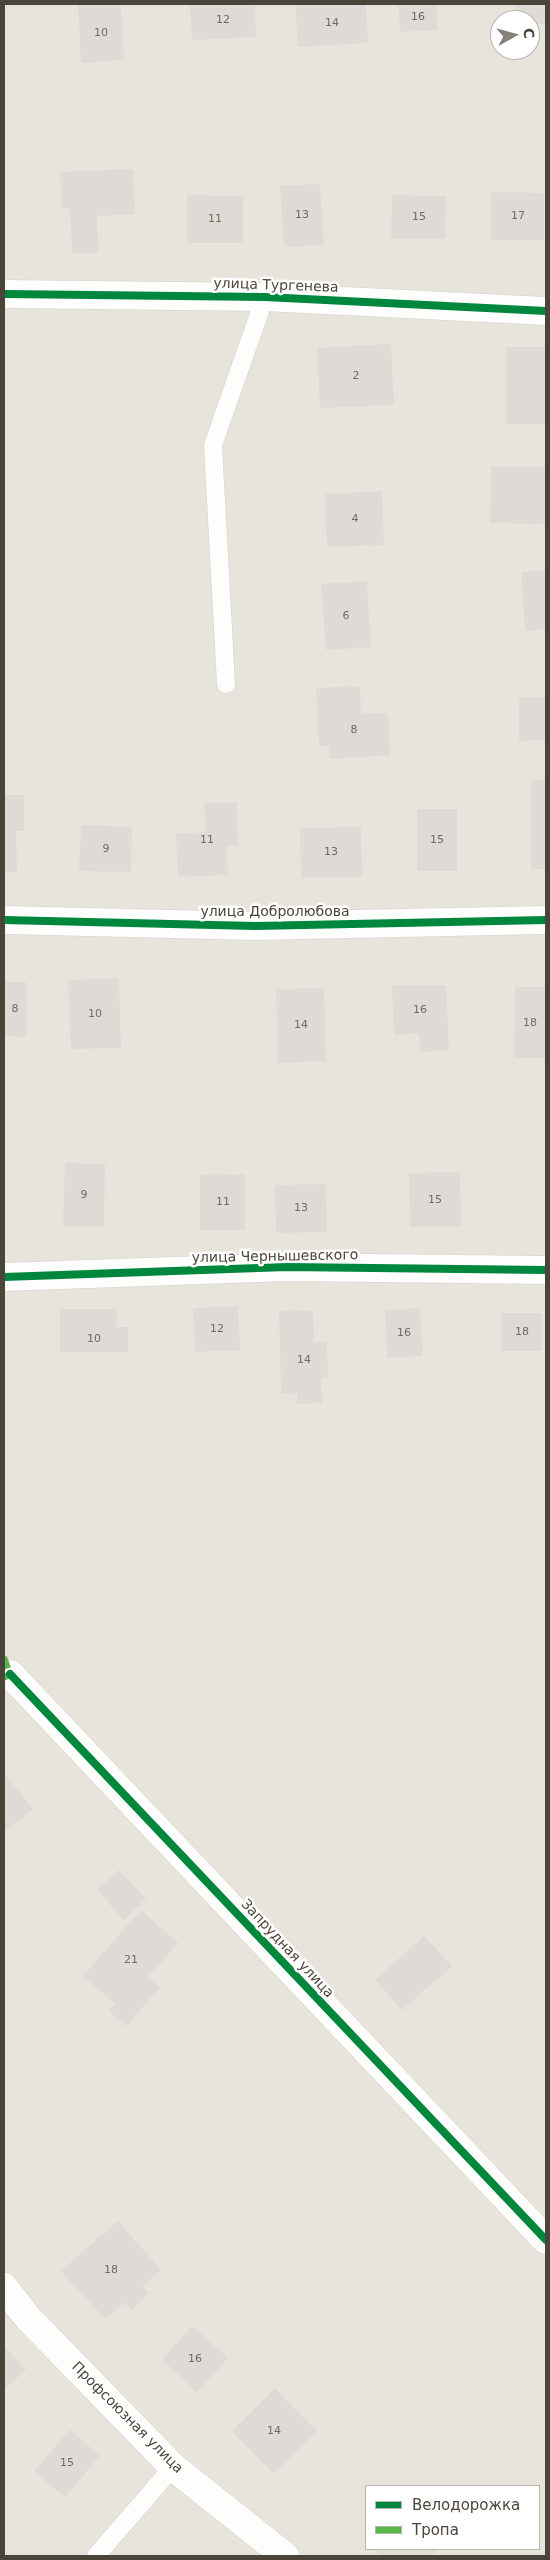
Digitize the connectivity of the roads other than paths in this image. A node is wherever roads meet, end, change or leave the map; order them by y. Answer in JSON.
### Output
{"nodes":[{"id":1,"x":4,"y":294,"type":"edge"},
{"id":2,"x":264,"y":297,"type":"junction"},
{"id":3,"x":546,"y":311,"type":"edge"},
{"id":4,"x":226,"y":684,"type":"dead end"},
{"id":5,"x":4,"y":920,"type":"edge"},
{"id":6,"x":546,"y":920,"type":"edge"},
{"id":7,"x":546,"y":1270,"type":"edge"},
{"id":8,"x":4,"y":1277,"type":"edge"},
{"id":9,"x":10,"y":1674,"type":"dead end"},
{"id":10,"x":546,"y":2240,"type":"edge"},
{"id":11,"x":4,"y":2287,"type":"edge"},
{"id":12,"x":172,"y":2467,"type":"junction"},
{"id":13,"x":96,"y":2556,"type":"edge"},
{"id":14,"x":285,"y":2556,"type":"edge"}],
"edges":[{"from":1,"to":2,"type":"street","name":"улица Тургенева"},
{"from":2,"to":3,"type":"street","name":"улица Тургенева"},
{"from":2,"to":4,"type":"lane","name":"улица Тургенева"},
{"from":5,"to":6,"type":"street","name":"улица Добролюбова"},
{"from":7,"to":8,"type":"street","name":"улица Чернышевского"},
{"from":9,"to":10,"type":"street","name":"Запрудная улица"},
{"from":11,"to":12,"type":"street","name":"Профсоюзная улица"},
{"from":12,"to":13,"type":"lane"},
{"from":12,"to":14,"type":"street","name":"Профсоюзная улица"}]}
